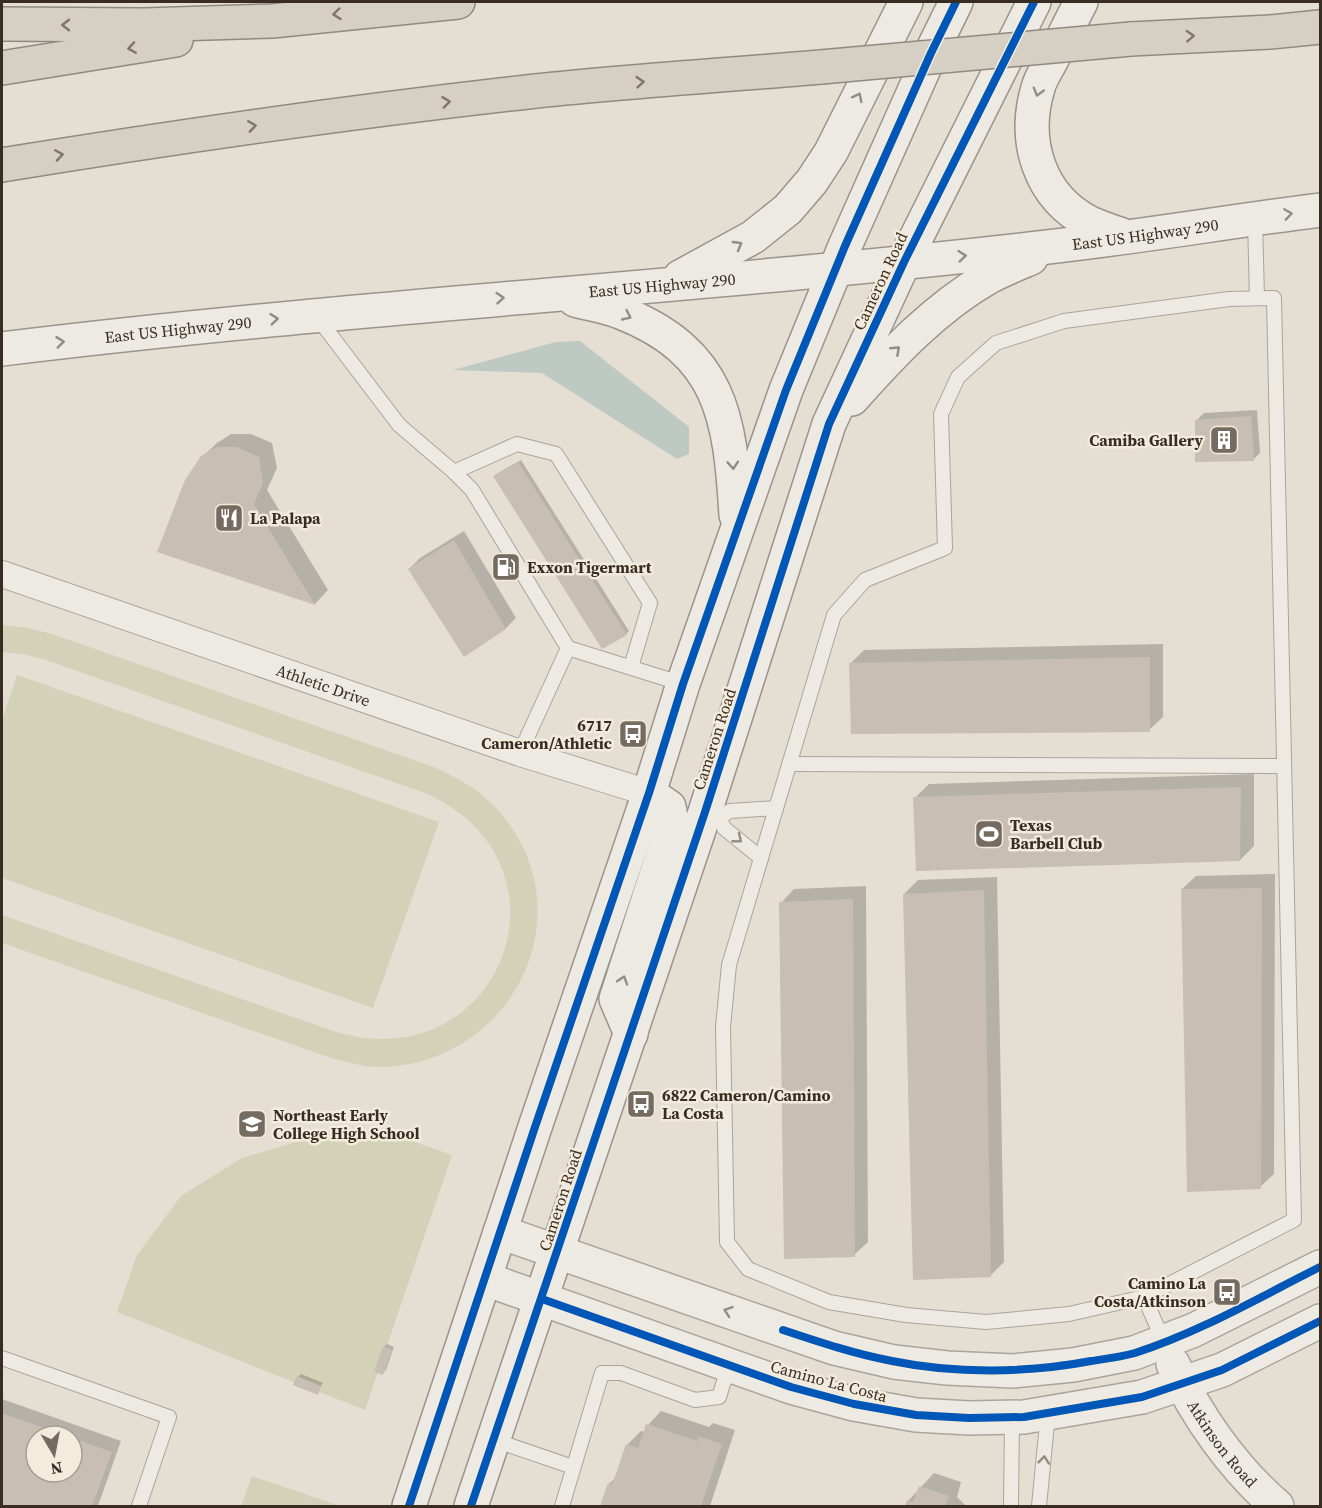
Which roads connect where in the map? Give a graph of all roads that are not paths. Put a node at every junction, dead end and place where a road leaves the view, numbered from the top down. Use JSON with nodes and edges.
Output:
{"nodes":[{"id":1,"x":458,"y":2,"type":"edge"},
{"id":2,"x":906,"y":2,"type":"edge"},
{"id":3,"x":956,"y":2,"type":"edge"},
{"id":4,"x":1034,"y":2,"type":"edge"},
{"id":5,"x":1081,"y":2,"type":"edge"},
{"id":6,"x":272,"y":21,"type":"junction"},
{"id":7,"x":2,"y":24,"type":"edge"},
{"id":8,"x":1320,"y":27,"type":"edge"},
{"id":9,"x":1270,"y":32,"type":"junction"},
{"id":10,"x":1320,"y":36,"type":"edge"},
{"id":11,"x":2,"y":68,"type":"edge"},
{"id":12,"x":2,"y":165,"type":"edge"},
{"id":13,"x":1320,"y":210,"type":"edge"},
{"id":14,"x":1255,"y":218,"type":"junction"},
{"id":15,"x":1126,"y":237,"type":"junction"},
{"id":16,"x":1058,"y":246,"type":"junction"},
{"id":17,"x":904,"y":262,"type":"junction"},
{"id":18,"x":836,"y":269,"type":"junction"},
{"id":19,"x":668,"y":284,"type":"junction"},
{"id":20,"x":551,"y":294,"type":"junction"},
{"id":21,"x":1257,"y":298,"type":"junction"},
{"id":22,"x":316,"y":315,"type":"junction"},
{"id":23,"x":2,"y":349,"type":"edge"},
{"id":24,"x":828,"y":424,"type":"junction"},
{"id":25,"x":454,"y":472,"type":"junction"},
{"id":26,"x":737,"y":529,"type":"junction"},
{"id":27,"x":2,"y":574,"type":"edge"},
{"id":28,"x":568,"y":648,"type":"junction"},
{"id":29,"x":631,"y":667,"type":"junction"},
{"id":30,"x":683,"y":684,"type":"junction"},
{"id":31,"x":520,"y":753,"type":"junction"},
{"id":32,"x":789,"y":764,"type":"junction"},
{"id":33,"x":1284,"y":766,"type":"junction"},
{"id":34,"x":649,"y":793,"type":"junction"},
{"id":35,"x":776,"y":808,"type":"junction"},
{"id":36,"x":712,"y":815,"type":"junction"},
{"id":37,"x":761,"y":858,"type":"junction"},
{"id":38,"x":631,"y":1034,"type":"junction"},
{"id":39,"x":500,"y":1232,"type":"junction"},
{"id":40,"x":557,"y":1252,"type":"junction"},
{"id":41,"x":1320,"y":1267,"type":"edge"},
{"id":42,"x":485,"y":1279,"type":"junction"},
{"id":43,"x":1144,"y":1297,"type":"junction"},
{"id":44,"x":542,"y":1299,"type":"junction"},
{"id":45,"x":1320,"y":1321,"type":"edge"},
{"id":46,"x":1164,"y":1341,"type":"junction"},
{"id":47,"x":2,"y":1358,"type":"edge"},
{"id":48,"x":729,"y":1365,"type":"junction"},
{"id":49,"x":1182,"y":1384,"type":"junction"},
{"id":50,"x":1048,"y":1413,"type":"junction"},
{"id":51,"x":1012,"y":1417,"type":"junction"},
{"id":52,"x":494,"y":1440,"type":"junction"},
{"id":53,"x":573,"y":1467,"type":"junction"},
{"id":54,"x":139,"y":1506,"type":"edge"},
{"id":55,"x":409,"y":1506,"type":"edge"},
{"id":56,"x":471,"y":1506,"type":"edge"},
{"id":57,"x":561,"y":1506,"type":"edge"},
{"id":58,"x":1013,"y":1506,"type":"edge"},
{"id":59,"x":1039,"y":1506,"type":"edge"},
{"id":60,"x":1277,"y":1506,"type":"edge"}],
"edges":[{"from":1,"to":6,"type":"highway","one_way":true},
{"from":19,"to":2,"type":"main road","one_way":true},
{"from":3,"to":18,"type":"main road"},
{"from":4,"to":17,"type":"main road","name":"Cameron Road"},
{"from":5,"to":15,"type":"main road","one_way":true},
{"from":6,"to":7,"type":"highway","one_way":true},
{"from":6,"to":11,"type":"highway","one_way":true},
{"from":8,"to":9,"type":"highway"},
{"from":9,"to":10,"type":"highway"},
{"from":12,"to":9,"type":"highway","one_way":true,"bridge":true},
{"from":14,"to":13,"type":"main road","name":"East US Highway 290","one_way":true},
{"from":14,"to":15,"type":"main road","name":"East US Highway 290"},
{"from":14,"to":21,"type":"lane"},
{"from":15,"to":16,"type":"main road","name":"East US Highway 290"},
{"from":17,"to":16,"type":"main road","name":"East US Highway 290","one_way":true},
{"from":24,"to":16,"type":"main road","one_way":true},
{"from":17,"to":18,"type":"main road","name":"East US Highway 290"},
{"from":17,"to":24,"type":"main road","name":"Cameron Road"},
{"from":18,"to":19,"type":"main road","name":"East US Highway 290"},
{"from":18,"to":26,"type":"main road"},
{"from":19,"to":20,"type":"main road","name":"East US Highway 290"},
{"from":22,"to":20,"type":"main road","name":"East US Highway 290","one_way":true},
{"from":20,"to":26,"type":"main road","one_way":true},
{"from":21,"to":32,"type":"lane"},
{"from":21,"to":33,"type":"lane"},
{"from":23,"to":22,"type":"main road","name":"East US Highway 290","one_way":true},
{"from":22,"to":25,"type":"lane"},
{"from":24,"to":36,"type":"main road","name":"Cameron Road"},
{"from":25,"to":28,"type":"lane"},
{"from":25,"to":29,"type":"lane"},
{"from":26,"to":30,"type":"main road"},
{"from":27,"to":31,"type":"street","name":"Athletic Drive"},
{"from":28,"to":29,"type":"lane"},
{"from":28,"to":31,"type":"lane"},
{"from":29,"to":30,"type":"lane"},
{"from":30,"to":34,"type":"main road"},
{"from":31,"to":34,"type":"street","name":"Athletic Drive"},
{"from":32,"to":33,"type":"lane"},
{"from":32,"to":35,"type":"lane"},
{"from":33,"to":43,"type":"lane"},
{"from":38,"to":34,"type":"main road","one_way":true},
{"from":34,"to":39,"type":"main road"},
{"from":35,"to":36,"type":"lane"},
{"from":35,"to":37,"type":"lane"},
{"from":36,"to":37,"type":"lane","one_way":true},
{"from":36,"to":38,"type":"main road","name":"Cameron Road"},
{"from":37,"to":43,"type":"lane"},
{"from":38,"to":40,"type":"main road","name":"Cameron Road"},
{"from":39,"to":40,"type":"main road","name":"Camino La Costa"},
{"from":39,"to":42,"type":"main road"},
{"from":40,"to":44,"type":"main road","name":"Cameron Road"},
{"from":46,"to":40,"type":"main road","name":"Camino La Costa","one_way":true},
{"from":41,"to":46,"type":"main road","name":"Camino La Costa"},
{"from":42,"to":44,"type":"main road","name":"Camino La Costa"},
{"from":42,"to":55,"type":"main road"},
{"from":43,"to":46,"type":"lane"},
{"from":44,"to":48,"type":"main road","name":"Camino La Costa"},
{"from":44,"to":52,"type":"main road","name":"Cameron Road"},
{"from":45,"to":49,"type":"main road","name":"Camino La Costa"},
{"from":46,"to":49,"type":"main road","name":"Atkinson Road"},
{"from":47,"to":54,"type":"lane"},
{"from":48,"to":51,"type":"main road","name":"Camino La Costa"},
{"from":48,"to":53,"type":"lane"},
{"from":49,"to":50,"type":"main road","name":"Camino La Costa"},
{"from":49,"to":60,"type":"main road","name":"Atkinson Road"},
{"from":50,"to":51,"type":"main road","name":"Camino La Costa"},
{"from":59,"to":50,"type":"lane","one_way":true},
{"from":51,"to":58,"type":"lane"},
{"from":52,"to":53,"type":"lane"},
{"from":52,"to":56,"type":"main road","name":"Cameron Road"},
{"from":53,"to":57,"type":"lane"}]}
